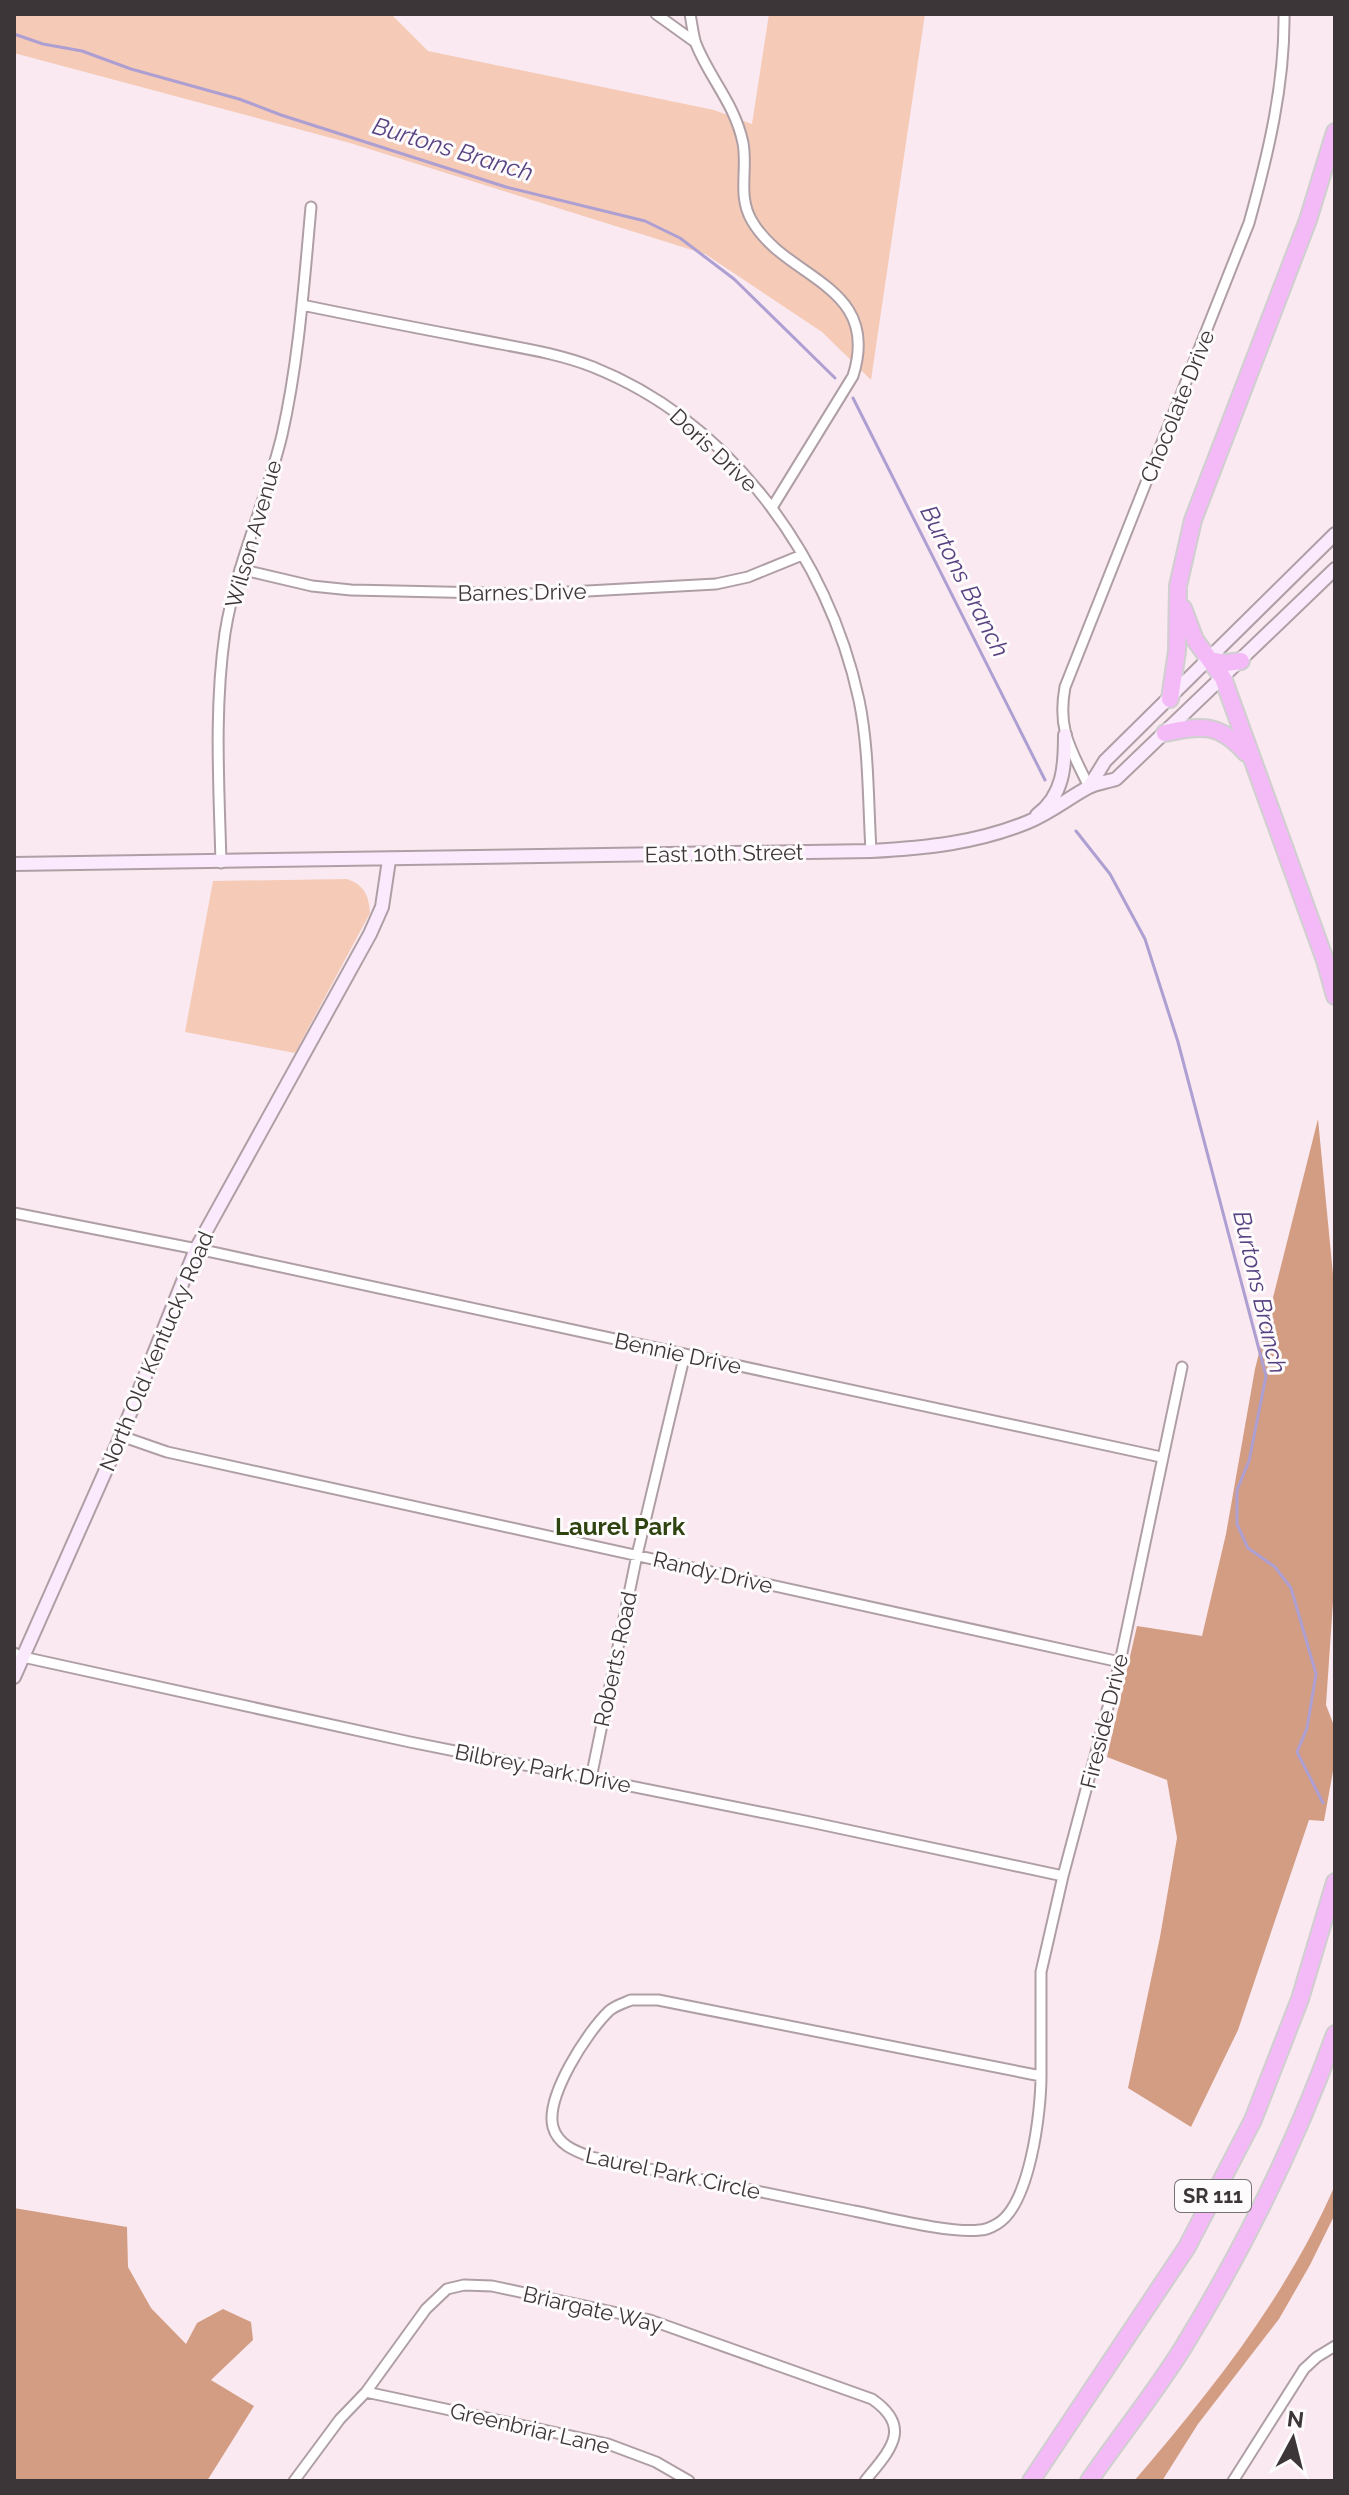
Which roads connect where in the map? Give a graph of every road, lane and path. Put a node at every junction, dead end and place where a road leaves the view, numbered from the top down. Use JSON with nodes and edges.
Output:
{"nodes":[{"id":1,"x":656,"y":14,"type":"edge"},
{"id":2,"x":690,"y":14,"type":"edge"},
{"id":3,"x":1284,"y":14,"type":"edge"},
{"id":4,"x":696,"y":43,"type":"junction"},
{"id":5,"x":1335,"y":132,"type":"edge"},
{"id":6,"x":311,"y":207,"type":"dead end"},
{"id":7,"x":302,"y":305,"type":"junction"},
{"id":8,"x":773,"y":506,"type":"junction"},
{"id":9,"x":1335,"y":534,"type":"edge"},
{"id":10,"x":802,"y":555,"type":"junction"},
{"id":11,"x":240,"y":569,"type":"junction"},
{"id":12,"x":1335,"y":569,"type":"edge"},
{"id":13,"x":1178,"y":586,"type":"junction"},
{"id":14,"x":1210,"y":660,"type":"junction"},
{"id":15,"x":1241,"y":661,"type":"junction"},
{"id":16,"x":1223,"y":678,"type":"junction"},
{"id":17,"x":1170,"y":699,"type":"junction"},
{"id":18,"x":1165,"y":733,"type":"junction"},
{"id":19,"x":1065,"y":735,"type":"junction"},
{"id":20,"x":1250,"y":759,"type":"junction"},
{"id":21,"x":1089,"y":787,"type":"junction"},
{"id":22,"x":1027,"y":822,"type":"junction"},
{"id":23,"x":871,"y":851,"type":"junction"},
{"id":24,"x":389,"y":860,"type":"junction"},
{"id":25,"x":221,"y":863,"type":"junction"},
{"id":26,"x":14,"y":864,"type":"edge"},
{"id":27,"x":1335,"y":996,"type":"edge"},
{"id":28,"x":14,"y":1213,"type":"edge"},
{"id":29,"x":196,"y":1249,"type":"junction"},
{"id":30,"x":685,"y":1354,"type":"junction"},
{"id":31,"x":1182,"y":1367,"type":"dead end"},
{"id":32,"x":121,"y":1436,"type":"junction"},
{"id":33,"x":1161,"y":1457,"type":"junction"},
{"id":34,"x":637,"y":1555,"type":"junction"},
{"id":35,"x":18,"y":1655,"type":"edge"},
{"id":36,"x":1120,"y":1662,"type":"junction"},
{"id":37,"x":14,"y":1677,"type":"edge"},
{"id":38,"x":591,"y":1778,"type":"junction"},
{"id":39,"x":1063,"y":1876,"type":"junction"},
{"id":40,"x":1335,"y":1882,"type":"edge"},
{"id":41,"x":1335,"y":2034,"type":"edge"},
{"id":42,"x":1041,"y":2076,"type":"junction"},
{"id":43,"x":1335,"y":2346,"type":"edge"},
{"id":44,"x":366,"y":2392,"type":"junction"},
{"id":45,"x":294,"y":2481,"type":"edge"},
{"id":46,"x":689,"y":2481,"type":"edge"},
{"id":47,"x":865,"y":2481,"type":"edge"},
{"id":48,"x":1031,"y":2481,"type":"edge"},
{"id":49,"x":1089,"y":2481,"type":"edge"},
{"id":50,"x":1233,"y":2481,"type":"edge"}],
"edges":[{"from":1,"to":4,"type":"street"},
{"from":2,"to":4,"type":"street"},
{"from":3,"to":19,"type":"street","name":"Chocolate Drive"},
{"from":4,"to":8,"type":"street"},
{"from":5,"to":13,"type":"highway"},
{"from":6,"to":7,"type":"street","name":"Wilson Avenue"},
{"from":7,"to":8,"type":"street","name":"Doris Drive"},
{"from":7,"to":11,"type":"street","name":"Wilson Avenue"},
{"from":8,"to":10,"type":"street","name":"Doris Drive"},
{"from":9,"to":14,"type":"main road"},
{"from":10,"to":11,"type":"street","name":"Barnes Drive"},
{"from":10,"to":23,"type":"street","name":"Doris Drive"},
{"from":11,"to":25,"type":"street","name":"Wilson Avenue"},
{"from":12,"to":15,"type":"main road","name":"East 10th Street"},
{"from":13,"to":14,"type":"highway"},
{"from":13,"to":17,"type":"highway"},
{"from":14,"to":15,"type":"highway"},
{"from":14,"to":16,"type":"highway"},
{"from":14,"to":17,"type":"main road"},
{"from":15,"to":16,"type":"main road","name":"East 10th Street"},
{"from":16,"to":18,"type":"main road","name":"East 10th Street"},
{"from":16,"to":20,"type":"highway"},
{"from":17,"to":21,"type":"main road"},
{"from":18,"to":20,"type":"highway"},
{"from":18,"to":21,"type":"main road","name":"East 10th Street"},
{"from":19,"to":21,"type":"street","name":"Chocolate Drive"},
{"from":19,"to":22,"type":"main road"},
{"from":20,"to":27,"type":"highway"},
{"from":21,"to":22,"type":"main road","name":"East 10th Street"},
{"from":22,"to":23,"type":"main road","name":"East 10th Street"},
{"from":23,"to":24,"type":"main road","name":"East 10th Street"},
{"from":24,"to":25,"type":"main road","name":"East 10th Street"},
{"from":24,"to":29,"type":"main road","name":"North Old Kentucky Road"},
{"from":25,"to":26,"type":"main road","name":"East 10th Street"},
{"from":28,"to":29,"type":"street","name":"Bennie Drive"},
{"from":29,"to":30,"type":"street","name":"Bennie Drive"},
{"from":29,"to":32,"type":"main road","name":"North Old Kentucky Road"},
{"from":30,"to":33,"type":"street","name":"Bennie Drive"},
{"from":30,"to":34,"type":"street","name":"Roberts Road"},
{"from":31,"to":33,"type":"street","name":"Fireside Drive"},
{"from":32,"to":34,"type":"street","name":"Randy Drive"},
{"from":32,"to":35,"type":"main road","name":"North Old Kentucky Road"},
{"from":33,"to":36,"type":"street","name":"Fireside Drive"},
{"from":34,"to":36,"type":"street","name":"Randy Drive"},
{"from":34,"to":38,"type":"street","name":"Roberts Road"},
{"from":35,"to":37,"type":"main road","name":"North Old Kentucky Road"},
{"from":35,"to":38,"type":"street","name":"Bilbrey Park Drive"},
{"from":36,"to":39,"type":"street","name":"Fireside Drive"},
{"from":38,"to":39,"type":"street","name":"Bilbrey Park Drive"},
{"from":39,"to":42,"type":"street","name":"Fireside Drive"},
{"from":40,"to":48,"type":"highway","number":"SR 111"},
{"from":41,"to":49,"type":"highway","number":"SR 111"},
{"from":42,"to":42,"type":"street","name":"Laurel Park Circle"},
{"from":43,"to":50,"type":"street"},
{"from":44,"to":45,"type":"street","name":"Briargate Way"},
{"from":44,"to":46,"type":"street","name":"Greenbriar Lane"},
{"from":44,"to":47,"type":"street","name":"Briargate Way"}]}
